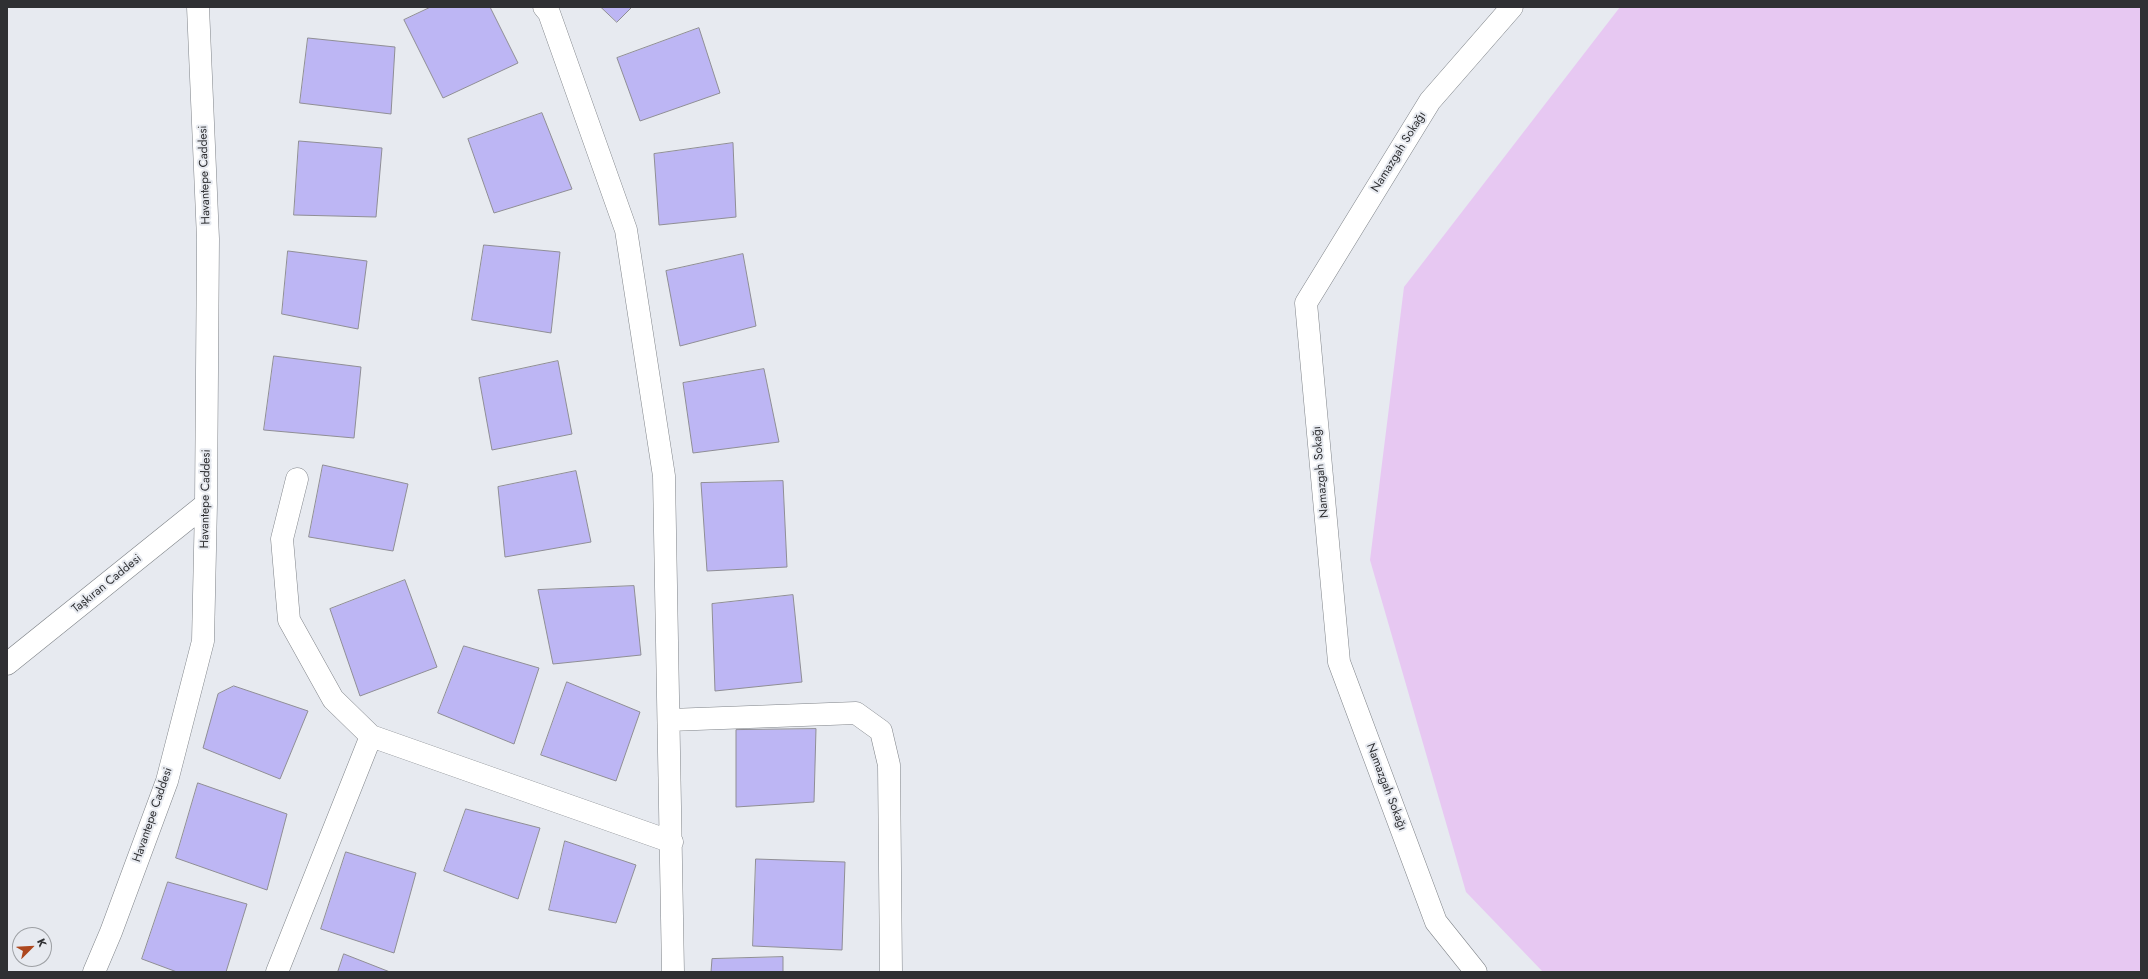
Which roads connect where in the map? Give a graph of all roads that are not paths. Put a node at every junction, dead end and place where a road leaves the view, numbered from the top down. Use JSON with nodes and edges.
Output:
{"nodes":[{"id":1,"x":198,"y":7,"type":"edge"},
{"id":2,"x":544,"y":7,"type":"edge"},
{"id":3,"x":1512,"y":7,"type":"edge"},
{"id":4,"x":297,"y":479,"type":"dead end"},
{"id":5,"x":206,"y":504,"type":"junction"},
{"id":6,"x":7,"y":664,"type":"edge"},
{"id":7,"x":670,"y":720,"type":"junction"},
{"id":8,"x":371,"y":736,"type":"junction"},
{"id":9,"x":672,"y":842,"type":"junction"},
{"id":10,"x":94,"y":972,"type":"edge"},
{"id":11,"x":277,"y":972,"type":"edge"},
{"id":12,"x":674,"y":972,"type":"edge"},
{"id":13,"x":891,"y":972,"type":"edge"},
{"id":14,"x":1476,"y":972,"type":"edge"}],
"edges":[{"from":1,"to":5,"type":"street","name":"Havantepe Caddesi"},
{"from":2,"to":7,"type":"street"},
{"from":3,"to":14,"type":"street","name":"Namazgah Sokağı"},
{"from":4,"to":8,"type":"street"},
{"from":5,"to":6,"type":"street","name":"Taşkıran Caddesi"},
{"from":5,"to":10,"type":"street","name":"Havantepe Caddesi"},
{"from":7,"to":9,"type":"street"},
{"from":7,"to":13,"type":"street"},
{"from":8,"to":9,"type":"street"},
{"from":8,"to":11,"type":"street"},
{"from":9,"to":12,"type":"street"}]}
